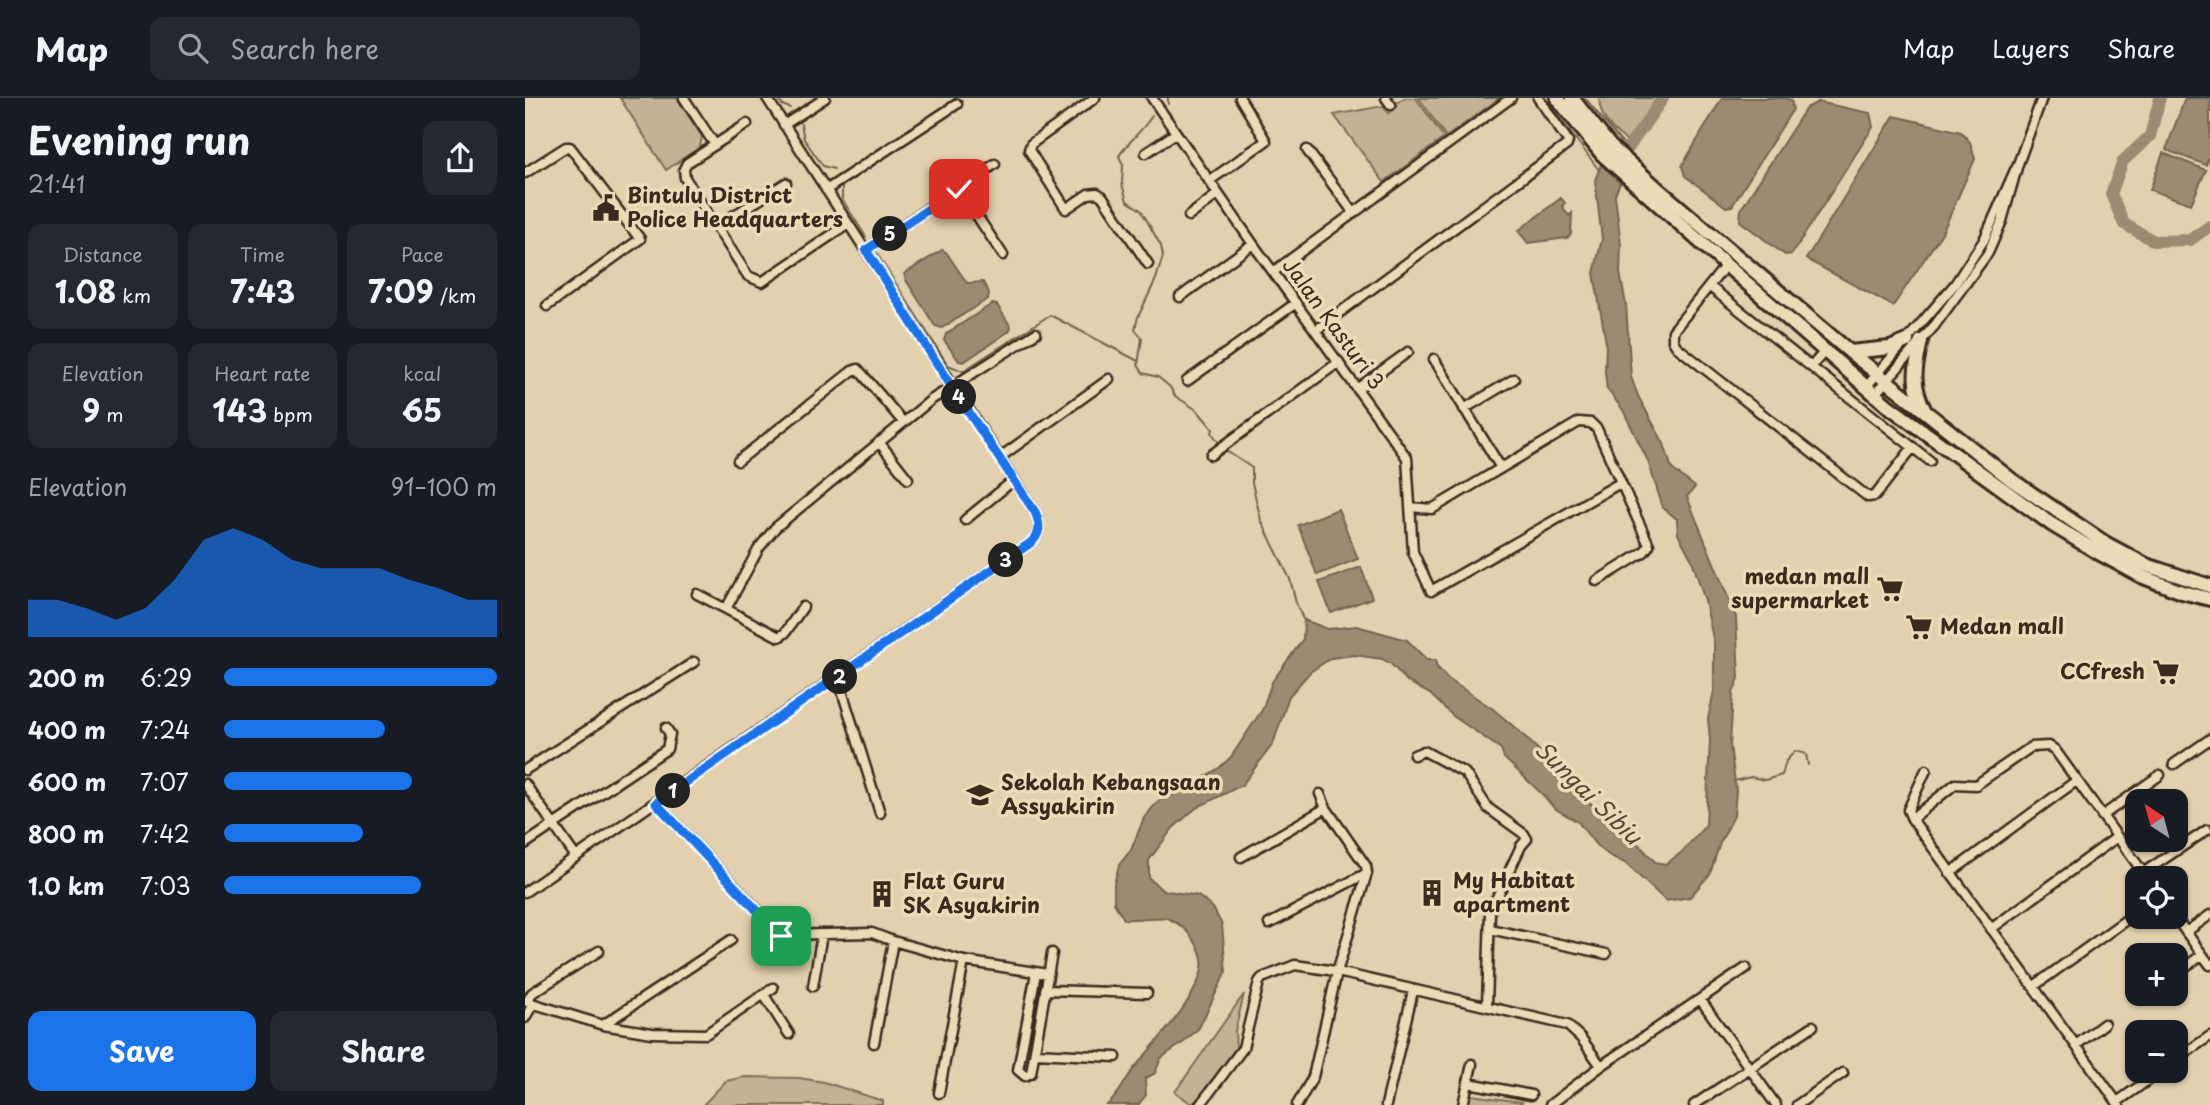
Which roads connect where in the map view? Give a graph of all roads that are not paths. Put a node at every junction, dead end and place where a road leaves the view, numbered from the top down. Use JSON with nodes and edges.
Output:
{"nodes":[{"id":1,"x":684,"y":98,"type":"edge"},
{"id":2,"x":767,"y":98,"type":"edge"},
{"id":3,"x":825,"y":98,"type":"edge"},
{"id":4,"x":1095,"y":98,"type":"edge"},
{"id":5,"x":1152,"y":98,"type":"edge"},
{"id":6,"x":1240,"y":98,"type":"edge"},
{"id":7,"x":1511,"y":98,"type":"edge"},
{"id":8,"x":1538,"y":98,"type":"edge"},
{"id":9,"x":1557,"y":98,"type":"edge"},
{"id":10,"x":1572,"y":98,"type":"edge"},
{"id":11,"x":2042,"y":98,"type":"edge"},
{"id":12,"x":957,"y":104,"type":"dead end"},
{"id":13,"x":747,"y":124,"type":"dead end"},
{"id":14,"x":784,"y":125,"type":"junction"},
{"id":15,"x":1176,"y":133,"type":"junction"},
{"id":16,"x":1592,"y":135,"type":"junction"},
{"id":17,"x":715,"y":145,"type":"junction"},
{"id":18,"x":1307,"y":150,"type":"dead end"},
{"id":19,"x":1146,"y":153,"type":"dead end"},
{"id":20,"x":995,"y":164,"type":"dead end"},
{"id":21,"x":2018,"y":164,"type":"junction"},
{"id":22,"x":525,"y":173,"type":"edge"},
{"id":23,"x":1209,"y":181,"type":"junction"},
{"id":24,"x":786,"y":183,"type":"dead end"},
{"id":25,"x":959,"y":189,"type":"junction"},
{"id":26,"x":826,"y":190,"type":"junction"},
{"id":27,"x":1654,"y":193,"type":"junction"},
{"id":28,"x":1218,"y":194,"type":"junction"},
{"id":29,"x":1354,"y":213,"type":"junction"},
{"id":30,"x":1189,"y":216,"type":"dead end"},
{"id":31,"x":848,"y":224,"type":"junction"},
{"id":32,"x":717,"y":226,"type":"junction"},
{"id":33,"x":1252,"y":244,"type":"junction"},
{"id":34,"x":866,"y":250,"type":"junction"},
{"id":35,"x":1003,"y":255,"type":"dead end"},
{"id":36,"x":1148,"y":264,"type":"dead end"},
{"id":37,"x":1726,"y":265,"type":"junction"},
{"id":38,"x":1273,"y":272,"type":"junction"},
{"id":39,"x":1709,"y":286,"type":"junction"},
{"id":40,"x":1180,"y":297,"type":"dead end"},
{"id":41,"x":1296,"y":303,"type":"junction"},
{"id":42,"x":547,"y":306,"type":"dead end"},
{"id":43,"x":1316,"y":330,"type":"junction"},
{"id":44,"x":1036,"y":333,"type":"dead end"},
{"id":45,"x":1907,"y":341,"type":"junction"},
{"id":46,"x":1921,"y":341,"type":"junction"},
{"id":47,"x":1409,"y":352,"type":"dead end"},
{"id":48,"x":1824,"y":352,"type":"junction"},
{"id":49,"x":1850,"y":352,"type":"junction"},
{"id":50,"x":1434,"y":359,"type":"dead end"},
{"id":51,"x":1339,"y":362,"type":"junction"},
{"id":52,"x":1811,"y":367,"type":"junction"},
{"id":53,"x":1882,"y":378,"type":"junction"},
{"id":54,"x":1109,"y":379,"type":"dead end"},
{"id":55,"x":1514,"y":379,"type":"dead end"},
{"id":56,"x":1187,"y":381,"type":"dead end"},
{"id":57,"x":952,"y":387,"type":"junction"},
{"id":58,"x":1358,"y":388,"type":"junction"},
{"id":59,"x":1870,"y":391,"type":"junction"},
{"id":60,"x":1464,"y":409,"type":"junction"},
{"id":61,"x":1927,"y":415,"type":"junction"},
{"id":62,"x":903,"y":422,"type":"junction"},
{"id":63,"x":879,"y":442,"type":"junction"},
{"id":64,"x":1913,"y":447,"type":"junction"},
{"id":65,"x":1211,"y":455,"type":"dead end"},
{"id":66,"x":999,"y":457,"type":"junction"},
{"id":67,"x":738,"y":461,"type":"dead end"},
{"id":68,"x":1930,"y":461,"type":"dead end"},
{"id":69,"x":1501,"y":468,"type":"junction"},
{"id":70,"x":908,"y":479,"type":"dead end"},
{"id":71,"x":1014,"y":480,"type":"junction"},
{"id":72,"x":1620,"y":483,"type":"junction"},
{"id":73,"x":1410,"y":507,"type":"junction"},
{"id":74,"x":965,"y":520,"type":"dead end"},
{"id":75,"x":1597,"y":581,"type":"dead end"},
{"id":76,"x":2210,"y":586,"type":"edge"},
{"id":77,"x":697,"y":594,"type":"dead end"},
{"id":78,"x":2210,"y":599,"type":"edge"},
{"id":79,"x":803,"y":607,"type":"dead end"},
{"id":80,"x":726,"y":609,"type":"junction"},
{"id":81,"x":694,"y":662,"type":"dead end"},
{"id":82,"x":838,"y":678,"type":"junction"},
{"id":83,"x":666,"y":728,"type":"dead end"},
{"id":84,"x":2210,"y":739,"type":"edge"},
{"id":85,"x":1413,"y":754,"type":"dead end"},
{"id":86,"x":2174,"y":764,"type":"dead end"},
{"id":87,"x":525,"y":770,"type":"edge"},
{"id":88,"x":1926,"y":770,"type":"dead end"},
{"id":89,"x":2160,"y":775,"type":"dead end"},
{"id":90,"x":2076,"y":780,"type":"junction"},
{"id":91,"x":525,"y":785,"type":"edge"},
{"id":92,"x":1320,"y":794,"type":"dead end"},
{"id":93,"x":656,"y":803,"type":"junction"},
{"id":94,"x":1326,"y":808,"type":"junction"},
{"id":95,"x":880,"y":813,"type":"dead end"},
{"id":96,"x":2102,"y":816,"type":"junction"},
{"id":97,"x":1912,"y":819,"type":"junction"},
{"id":98,"x":553,"y":825,"type":"junction"},
{"id":99,"x":2207,"y":830,"type":"dead end"},
{"id":100,"x":2117,"y":837,"type":"junction"},
{"id":101,"x":525,"y":844,"type":"edge"},
{"id":102,"x":1241,"y":856,"type":"dead end"},
{"id":103,"x":576,"y":857,"type":"junction"},
{"id":104,"x":2138,"y":866,"type":"edge"},
{"id":105,"x":2158,"y":866,"type":"edge"},
{"id":106,"x":1367,"y":873,"type":"junction"},
{"id":107,"x":1950,"y":873,"type":"junction"},
{"id":108,"x":525,"y":892,"type":"edge"},
{"id":109,"x":2210,"y":915,"type":"edge"},
{"id":110,"x":2125,"y":921,"type":"edge"},
{"id":111,"x":1269,"y":924,"type":"dead end"},
{"id":112,"x":1490,"y":929,"type":"junction"},
{"id":113,"x":1991,"y":929,"type":"junction"},
{"id":114,"x":2184,"y":929,"type":"edge"},
{"id":115,"x":2186,"y":932,"type":"junction"},
{"id":116,"x":822,"y":934,"type":"junction"},
{"id":117,"x":730,"y":940,"type":"dead end"},
{"id":118,"x":893,"y":941,"type":"junction"},
{"id":119,"x":599,"y":951,"type":"dead end"},
{"id":120,"x":1052,"y":953,"type":"dead end"},
{"id":121,"x":1606,"y":954,"type":"dead end"},
{"id":122,"x":2202,"y":955,"type":"junction"},
{"id":123,"x":964,"y":961,"type":"junction"},
{"id":124,"x":2188,"y":965,"type":"edge"},
{"id":125,"x":2210,"y":965,"type":"edge"},
{"id":126,"x":1746,"y":968,"type":"dead end"},
{"id":127,"x":1036,"y":972,"type":"junction"},
{"id":128,"x":1338,"y":972,"type":"junction"},
{"id":129,"x":1048,"y":974,"type":"junction"},
{"id":130,"x":813,"y":986,"type":"dead end"},
{"id":131,"x":2034,"y":986,"type":"junction"},
{"id":132,"x":773,"y":989,"type":"dead end"},
{"id":133,"x":1045,"y":990,"type":"junction"},
{"id":134,"x":1413,"y":991,"type":"junction"},
{"id":135,"x":1147,"y":993,"type":"dead end"},
{"id":136,"x":764,"y":995,"type":"junction"},
{"id":137,"x":1700,"y":999,"type":"junction"},
{"id":138,"x":528,"y":1002,"type":"edge"},
{"id":139,"x":1487,"y":1006,"type":"junction"},
{"id":140,"x":525,"y":1018,"type":"edge"},
{"id":141,"x":2104,"y":1024,"type":"dead end"},
{"id":142,"x":603,"y":1025,"type":"junction"},
{"id":143,"x":1813,"y":1026,"type":"dead end"},
{"id":144,"x":789,"y":1034,"type":"dead end"},
{"id":145,"x":2210,"y":1036,"type":"edge"},
{"id":146,"x":874,"y":1043,"type":"dead end"},
{"id":147,"x":2075,"y":1045,"type":"junction"},
{"id":148,"x":2188,"y":1051,"type":"edge"},
{"id":149,"x":1035,"y":1053,"type":"junction"},
{"id":150,"x":1115,"y":1057,"type":"dead end"},
{"id":151,"x":1472,"y":1064,"type":"dead end"},
{"id":152,"x":1601,"y":1066,"type":"junction"},
{"id":153,"x":1749,"y":1068,"type":"junction"},
{"id":154,"x":1843,"y":1073,"type":"dead end"},
{"id":155,"x":1469,"y":1083,"type":"junction"},
{"id":156,"x":2145,"y":1083,"type":"edge"},
{"id":157,"x":939,"y":1093,"type":"dead end"},
{"id":158,"x":1531,"y":1095,"type":"dead end"},
{"id":159,"x":2118,"y":1103,"type":"edge"},
{"id":160,"x":1200,"y":1105,"type":"edge"},
{"id":161,"x":1297,"y":1105,"type":"edge"},
{"id":162,"x":1386,"y":1105,"type":"edge"},
{"id":163,"x":1463,"y":1105,"type":"edge"},
{"id":164,"x":1551,"y":1105,"type":"edge"},
{"id":165,"x":1694,"y":1105,"type":"edge"},
{"id":166,"x":1776,"y":1105,"type":"edge"},
{"id":167,"x":1797,"y":1105,"type":"edge"}],
"edges":[{"from":1,"to":17,"type":"street"},
{"from":2,"to":14,"type":"street"},
{"from":3,"to":14,"type":"street"},
{"from":4,"to":36,"type":"street"},
{"from":5,"to":15,"type":"street","name":"Jalan Kasturi 3"},
{"from":6,"to":23,"type":"street"},
{"from":7,"to":29,"type":"street"},
{"from":8,"to":43,"type":"street"},
{"from":9,"to":16,"type":"street"},
{"from":10,"to":16,"type":"street"},
{"from":11,"to":21,"type":"street"},
{"from":12,"to":26,"type":"street"},
{"from":13,"to":17,"type":"street"},
{"from":14,"to":26,"type":"street"},
{"from":15,"to":19,"type":"street"},
{"from":15,"to":23,"type":"street","name":"Jalan Kasturi 3"},
{"from":16,"to":27,"type":"street"},
{"from":17,"to":32,"type":"street"},
{"from":18,"to":29,"type":"street"},
{"from":20,"to":25,"type":"street"},
{"from":21,"to":45,"type":"street"},
{"from":21,"to":46,"type":"street"},
{"from":22,"to":42,"type":"street"},
{"from":23,"to":28,"type":"street","name":"Jalan Kasturi 3"},
{"from":24,"to":32,"type":"street"},
{"from":25,"to":34,"type":"street"},
{"from":25,"to":35,"type":"street"},
{"from":26,"to":31,"type":"street"},
{"from":27,"to":37,"type":"street"},
{"from":27,"to":49,"type":"street"},
{"from":28,"to":30,"type":"street"},
{"from":28,"to":33,"type":"street","name":"Jalan Kasturi 3"},
{"from":29,"to":38,"type":"street"},
{"from":31,"to":32,"type":"street"},
{"from":31,"to":34,"type":"street"},
{"from":33,"to":38,"type":"street","name":"Jalan Kasturi 3"},
{"from":33,"to":40,"type":"street"},
{"from":34,"to":57,"type":"street"},
{"from":37,"to":39,"type":"street"},
{"from":37,"to":48,"type":"street"},
{"from":38,"to":41,"type":"street","name":"Jalan Kasturi 3"},
{"from":39,"to":52,"type":"street"},
{"from":39,"to":64,"type":"street"},
{"from":41,"to":43,"type":"street","name":"Jalan Kasturi 3"},
{"from":41,"to":56,"type":"street"},
{"from":43,"to":51,"type":"street","name":"Jalan Kasturi 3"},
{"from":44,"to":57,"type":"street"},
{"from":45,"to":49,"type":"street"},
{"from":45,"to":53,"type":"street"},
{"from":46,"to":53,"type":"street"},
{"from":46,"to":61,"type":"street"},
{"from":47,"to":58,"type":"street"},
{"from":48,"to":52,"type":"street"},
{"from":48,"to":59,"type":"street"},
{"from":49,"to":53,"type":"street"},
{"from":50,"to":60,"type":"street"},
{"from":51,"to":58,"type":"street","name":"Jalan Kasturi 3"},
{"from":51,"to":65,"type":"street"},
{"from":52,"to":64,"type":"street"},
{"from":53,"to":59,"type":"street"},
{"from":53,"to":61,"type":"street"},
{"from":54,"to":66,"type":"street"},
{"from":55,"to":60,"type":"street"},
{"from":57,"to":62,"type":"street"},
{"from":57,"to":66,"type":"street"},
{"from":58,"to":73,"type":"street","name":"Jalan Kasturi 3"},
{"from":59,"to":78,"type":"street"},
{"from":60,"to":69,"type":"street"},
{"from":61,"to":76,"type":"street"},
{"from":62,"to":63,"type":"street"},
{"from":62,"to":67,"type":"street"},
{"from":63,"to":70,"type":"street"},
{"from":63,"to":80,"type":"street"},
{"from":64,"to":68,"type":"street"},
{"from":66,"to":71,"type":"street"},
{"from":69,"to":72,"type":"street"},
{"from":69,"to":73,"type":"street"},
{"from":71,"to":74,"type":"street"},
{"from":71,"to":82,"type":"street"},
{"from":72,"to":73,"type":"street","name":"Jalan Kasturi 3"},
{"from":72,"to":75,"type":"street"},
{"from":77,"to":80,"type":"street"},
{"from":79,"to":80,"type":"street"},
{"from":81,"to":87,"type":"street"},
{"from":82,"to":93,"type":"street"},
{"from":82,"to":95,"type":"street"},
{"from":83,"to":98,"type":"street"},
{"from":84,"to":86,"type":"street"},
{"from":85,"to":112,"type":"street"},
{"from":88,"to":97,"type":"street"},
{"from":89,"to":96,"type":"street"},
{"from":90,"to":96,"type":"street"},
{"from":90,"to":97,"type":"street"},
{"from":90,"to":107,"type":"street"},
{"from":91,"to":98,"type":"street"},
{"from":92,"to":94,"type":"street"},
{"from":93,"to":103,"type":"street"},
{"from":93,"to":116,"type":"street"},
{"from":94,"to":102,"type":"street"},
{"from":94,"to":106,"type":"street"},
{"from":96,"to":100,"type":"street"},
{"from":97,"to":107,"type":"street"},
{"from":98,"to":101,"type":"street"},
{"from":98,"to":103,"type":"street"},
{"from":99,"to":105,"type":"street"},
{"from":100,"to":104,"type":"street"},
{"from":100,"to":113,"type":"street"},
{"from":103,"to":108,"type":"street"},
{"from":106,"to":111,"type":"street"},
{"from":106,"to":128,"type":"street"},
{"from":107,"to":113,"type":"street"},
{"from":109,"to":115,"type":"street"},
{"from":110,"to":131,"type":"street"},
{"from":112,"to":121,"type":"street"},
{"from":112,"to":139,"type":"street"},
{"from":113,"to":131,"type":"street"},
{"from":114,"to":115,"type":"street"},
{"from":115,"to":122,"type":"street"},
{"from":116,"to":118,"type":"street"},
{"from":116,"to":130,"type":"street"},
{"from":117,"to":142,"type":"street"},
{"from":118,"to":123,"type":"street"},
{"from":118,"to":146,"type":"street"},
{"from":119,"to":138,"type":"street"},
{"from":120,"to":129,"type":"street"},
{"from":122,"to":124,"type":"street"},
{"from":122,"to":125,"type":"street"},
{"from":123,"to":127,"type":"street"},
{"from":123,"to":157,"type":"street"},
{"from":126,"to":137,"type":"street"},
{"from":127,"to":129,"type":"street"},
{"from":127,"to":149,"type":"street"},
{"from":128,"to":134,"type":"street"},
{"from":128,"to":160,"type":"street"},
{"from":128,"to":161,"type":"street"},
{"from":129,"to":133,"type":"street"},
{"from":131,"to":147,"type":"street"},
{"from":132,"to":136,"type":"street"},
{"from":133,"to":135,"type":"street"},
{"from":133,"to":149,"type":"street"},
{"from":134,"to":139,"type":"street"},
{"from":134,"to":162,"type":"street"},
{"from":136,"to":142,"type":"street"},
{"from":136,"to":144,"type":"street"},
{"from":137,"to":152,"type":"street"},
{"from":137,"to":153,"type":"street"},
{"from":138,"to":140,"type":"street"},
{"from":138,"to":142,"type":"street"},
{"from":139,"to":152,"type":"street"},
{"from":141,"to":147,"type":"street"},
{"from":143,"to":153,"type":"street"},
{"from":145,"to":148,"type":"street"},
{"from":147,"to":159,"type":"street"},
{"from":149,"to":150,"type":"street"},
{"from":151,"to":155,"type":"street"},
{"from":152,"to":164,"type":"street"},
{"from":153,"to":165,"type":"street"},
{"from":153,"to":166,"type":"street"},
{"from":154,"to":167,"type":"street"},
{"from":155,"to":158,"type":"street"},
{"from":155,"to":163,"type":"street"},
{"from":156,"to":159,"type":"street"}]}
